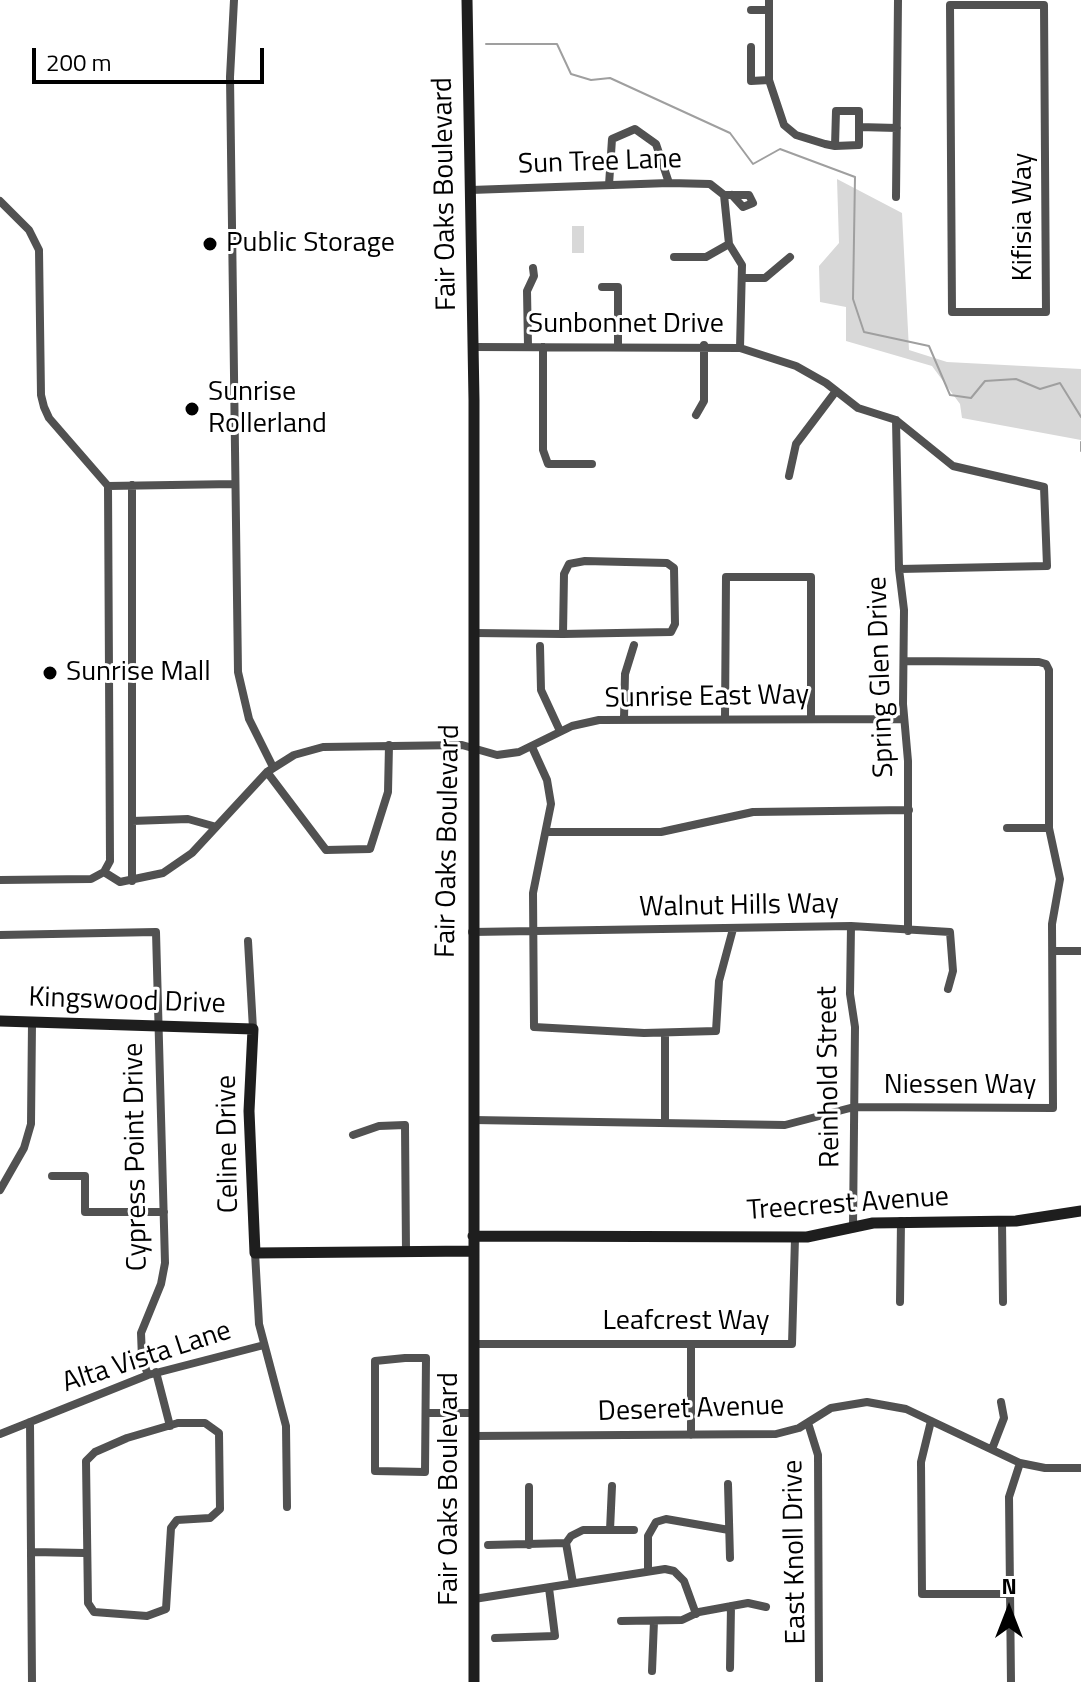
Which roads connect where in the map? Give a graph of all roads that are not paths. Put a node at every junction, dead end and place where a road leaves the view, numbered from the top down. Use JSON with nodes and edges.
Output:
{"nodes":[{"id":1,"x":234,"y":0,"type":"edge"},
{"id":2,"x":467,"y":0,"type":"edge"},
{"id":3,"x":769,"y":0,"type":"edge"},
{"id":4,"x":898,"y":0,"type":"edge"},
{"id":5,"x":950,"y":2,"type":"edge"},
{"id":6,"x":751,"y":10,"type":"dead end"},
{"id":7,"x":768,"y":10,"type":"junction"},
{"id":8,"x":751,"y":47,"type":"dead end"},
{"id":9,"x":769,"y":80,"type":"junction"},
{"id":10,"x":859,"y":127,"type":"junction"},
{"id":11,"x":897,"y":128,"type":"junction"},
{"id":12,"x":835,"y":146,"type":"junction"},
{"id":13,"x":669,"y":183,"type":"junction"},
{"id":14,"x":609,"y":185,"type":"junction"},
{"id":15,"x":471,"y":190,"type":"junction"},
{"id":16,"x":896,"y":197,"type":"dead end"},
{"id":17,"x":0,"y":201,"type":"edge"},
{"id":18,"x":729,"y":244,"type":"junction"},
{"id":19,"x":674,"y":257,"type":"dead end"},
{"id":20,"x":790,"y":257,"type":"dead end"},
{"id":21,"x":533,"y":268,"type":"dead end"},
{"id":22,"x":743,"y":278,"type":"junction"},
{"id":23,"x":602,"y":287,"type":"dead end"},
{"id":24,"x":704,"y":345,"type":"junction"},
{"id":25,"x":528,"y":346,"type":"junction"},
{"id":26,"x":618,"y":346,"type":"junction"},
{"id":27,"x":473,"y":347,"type":"junction"},
{"id":28,"x":543,"y":347,"type":"junction"},
{"id":29,"x":740,"y":348,"type":"junction"},
{"id":30,"x":836,"y":391,"type":"junction"},
{"id":31,"x":696,"y":415,"type":"dead end"},
{"id":32,"x":896,"y":420,"type":"junction"},
{"id":33,"x":592,"y":464,"type":"dead end"},
{"id":34,"x":789,"y":476,"type":"dead end"},
{"id":35,"x":235,"y":484,"type":"junction"},
{"id":36,"x":132,"y":485,"type":"junction"},
{"id":37,"x":108,"y":486,"type":"junction"},
{"id":38,"x":899,"y":569,"type":"junction"},
{"id":39,"x":474,"y":633,"type":"junction"},
{"id":40,"x":563,"y":634,"type":"junction"},
{"id":41,"x":634,"y":645,"type":"dead end"},
{"id":42,"x":540,"y":646,"type":"dead end"},
{"id":43,"x":904,"y":661,"type":"junction"},
{"id":44,"x":811,"y":718,"type":"junction"},
{"id":45,"x":624,"y":719,"type":"junction"},
{"id":46,"x":725,"y":719,"type":"junction"},
{"id":47,"x":903,"y":719,"type":"junction"},
{"id":48,"x":560,"y":731,"type":"junction"},
{"id":49,"x":389,"y":745,"type":"junction"},
{"id":50,"x":532,"y":747,"type":"junction"},
{"id":51,"x":475,"y":749,"type":"junction"},
{"id":52,"x":270,"y":770,"type":"junction"},
{"id":53,"x":909,"y":810,"type":"junction"},
{"id":54,"x":132,"y":821,"type":"junction"},
{"id":55,"x":213,"y":826,"type":"junction"},
{"id":56,"x":1007,"y":828,"type":"dead end"},
{"id":57,"x":1049,"y":828,"type":"junction"},
{"id":58,"x":546,"y":832,"type":"junction"},
{"id":59,"x":104,"y":872,"type":"junction"},
{"id":60,"x":0,"y":880,"type":"edge"},
{"id":61,"x":132,"y":881,"type":"junction"},
{"id":62,"x":851,"y":926,"type":"junction"},
{"id":63,"x":733,"y":929,"type":"junction"},
{"id":64,"x":908,"y":931,"type":"junction"},
{"id":65,"x":472,"y":932,"type":"junction"},
{"id":66,"x":535,"y":932,"type":"junction"},
{"id":67,"x":0,"y":935,"type":"edge"},
{"id":68,"x":248,"y":941,"type":"dead end"},
{"id":69,"x":1054,"y":951,"type":"junction"},
{"id":70,"x":1081,"y":951,"type":"edge"},
{"id":71,"x":948,"y":989,"type":"dead end"},
{"id":72,"x":0,"y":1021,"type":"edge"},
{"id":73,"x":32,"y":1023,"type":"junction"},
{"id":74,"x":158,"y":1029,"type":"junction"},
{"id":75,"x":253,"y":1029,"type":"junction"},
{"id":76,"x":665,"y":1033,"type":"junction"},
{"id":77,"x":854,"y":1107,"type":"junction"},
{"id":78,"x":473,"y":1120,"type":"junction"},
{"id":79,"x":665,"y":1123,"type":"junction"},
{"id":80,"x":353,"y":1135,"type":"dead end"},
{"id":81,"x":52,"y":1176,"type":"dead end"},
{"id":82,"x":3,"y":1179,"type":"edge"},
{"id":83,"x":0,"y":1190,"type":"edge"},
{"id":84,"x":1081,"y":1211,"type":"edge"},
{"id":85,"x":164,"y":1212,"type":"junction"},
{"id":86,"x":901,"y":1221,"type":"junction"},
{"id":87,"x":1002,"y":1222,"type":"junction"},
{"id":88,"x":853,"y":1227,"type":"junction"},
{"id":89,"x":473,"y":1236,"type":"junction"},
{"id":90,"x":795,"y":1238,"type":"junction"},
{"id":91,"x":473,"y":1251,"type":"junction"},
{"id":92,"x":255,"y":1253,"type":"junction"},
{"id":93,"x":406,"y":1253,"type":"junction"},
{"id":94,"x":900,"y":1302,"type":"dead end"},
{"id":95,"x":1003,"y":1302,"type":"dead end"},
{"id":96,"x":474,"y":1344,"type":"junction"},
{"id":97,"x":264,"y":1345,"type":"junction"},
{"id":98,"x":691,"y":1345,"type":"junction"},
{"id":99,"x":152,"y":1374,"type":"junction"},
{"id":100,"x":1001,"y":1402,"type":"dead end"},
{"id":101,"x":426,"y":1413,"type":"junction"},
{"id":102,"x":474,"y":1413,"type":"junction"},
{"id":103,"x":931,"y":1421,"type":"junction"},
{"id":104,"x":30,"y":1422,"type":"junction"},
{"id":105,"x":808,"y":1423,"type":"junction"},
{"id":106,"x":170,"y":1426,"type":"junction"},
{"id":107,"x":0,"y":1434,"type":"edge"},
{"id":108,"x":691,"y":1435,"type":"junction"},
{"id":109,"x":474,"y":1436,"type":"junction"},
{"id":110,"x":992,"y":1449,"type":"junction"},
{"id":111,"x":1020,"y":1463,"type":"junction"},
{"id":112,"x":1081,"y":1468,"type":"edge"},
{"id":113,"x":728,"y":1484,"type":"dead end"},
{"id":114,"x":612,"y":1486,"type":"dead end"},
{"id":115,"x":529,"y":1487,"type":"dead end"},
{"id":116,"x":287,"y":1507,"type":"dead end"},
{"id":117,"x":610,"y":1530,"type":"junction"},
{"id":118,"x":634,"y":1530,"type":"dead end"},
{"id":119,"x":729,"y":1530,"type":"junction"},
{"id":120,"x":566,"y":1543,"type":"junction"},
{"id":121,"x":488,"y":1545,"type":"dead end"},
{"id":122,"x":529,"y":1545,"type":"junction"},
{"id":123,"x":32,"y":1552,"type":"junction"},
{"id":124,"x":85,"y":1553,"type":"junction"},
{"id":125,"x":730,"y":1558,"type":"dead end"},
{"id":126,"x":648,"y":1569,"type":"junction"},
{"id":127,"x":573,"y":1583,"type":"junction"},
{"id":128,"x":549,"y":1588,"type":"junction"},
{"id":129,"x":1010,"y":1594,"type":"junction"},
{"id":130,"x":474,"y":1599,"type":"junction"},
{"id":131,"x":731,"y":1606,"type":"junction"},
{"id":132,"x":766,"y":1607,"type":"dead end"},
{"id":133,"x":696,"y":1614,"type":"junction"},
{"id":134,"x":621,"y":1621,"type":"dead end"},
{"id":135,"x":654,"y":1621,"type":"junction"},
{"id":136,"x":495,"y":1638,"type":"dead end"},
{"id":137,"x":730,"y":1668,"type":"dead end"},
{"id":138,"x":652,"y":1671,"type":"dead end"},
{"id":139,"x":32,"y":1682,"type":"edge"},
{"id":140,"x":474,"y":1682,"type":"edge"},
{"id":141,"x":819,"y":1682,"type":"edge"},
{"id":142,"x":1011,"y":1682,"type":"edge"}],
"edges":[{"from":1,"to":35,"type":"street"},
{"from":2,"to":15,"type":"main road","name":"Fair Oaks Boulevard"},
{"from":3,"to":7,"type":"street"},
{"from":4,"to":11,"type":"street"},
{"from":5,"to":5,"type":"street","name":"Kifisia Way"},
{"from":6,"to":7,"type":"street"},
{"from":7,"to":9,"type":"street"},
{"from":8,"to":9,"type":"street"},
{"from":9,"to":12,"type":"street"},
{"from":10,"to":11,"type":"street"},
{"from":10,"to":12,"type":"street"},
{"from":10,"to":12,"type":"street"},
{"from":11,"to":16,"type":"street"},
{"from":13,"to":14,"type":"street","name":"Sun Tree Lane"},
{"from":13,"to":14,"type":"street"},
{"from":13,"to":18,"type":"street","name":"Sun Tree Lane"},
{"from":14,"to":15,"type":"street","name":"Sun Tree Lane"},
{"from":15,"to":27,"type":"main road","name":"Fair Oaks Boulevard"},
{"from":17,"to":37,"type":"street"},
{"from":18,"to":19,"type":"street"},
{"from":18,"to":22,"type":"street","name":"Sun Tree Lane"},
{"from":20,"to":22,"type":"street"},
{"from":21,"to":25,"type":"street"},
{"from":22,"to":29,"type":"street","name":"Sun Tree Lane"},
{"from":23,"to":26,"type":"street"},
{"from":24,"to":26,"type":"street","name":"Sunbonnet Drive"},
{"from":24,"to":29,"type":"street","name":"Sunbonnet Drive"},
{"from":24,"to":31,"type":"street"},
{"from":25,"to":27,"type":"street","name":"Sunbonnet Drive"},
{"from":25,"to":28,"type":"street","name":"Sunbonnet Drive"},
{"from":26,"to":28,"type":"street","name":"Sunbonnet Drive"},
{"from":27,"to":39,"type":"main road","name":"Fair Oaks Boulevard"},
{"from":28,"to":33,"type":"street"},
{"from":29,"to":30,"type":"street","name":"Sunbonnet Drive"},
{"from":30,"to":32,"type":"street","name":"Sunbonnet Drive"},
{"from":30,"to":34,"type":"street"},
{"from":32,"to":38,"type":"street","name":"Spring Glen Drive"},
{"from":32,"to":38,"type":"street","name":"Sunbonnet Drive"},
{"from":35,"to":36,"type":"street"},
{"from":35,"to":52,"type":"street"},
{"from":36,"to":37,"type":"street"},
{"from":36,"to":54,"type":"street"},
{"from":37,"to":59,"type":"street"},
{"from":38,"to":43,"type":"street","name":"Spring Glen Drive"},
{"from":39,"to":40,"type":"street"},
{"from":39,"to":51,"type":"main road","name":"Fair Oaks Boulevard"},
{"from":40,"to":40,"type":"street"},
{"from":41,"to":45,"type":"street"},
{"from":42,"to":48,"type":"street"},
{"from":43,"to":47,"type":"street","name":"Spring Glen Drive"},
{"from":43,"to":57,"type":"street","name":"Niessen Way"},
{"from":44,"to":46,"type":"street","name":"Sunrise East Way"},
{"from":44,"to":46,"type":"street"},
{"from":44,"to":47,"type":"street","name":"Sunrise East Way"},
{"from":45,"to":46,"type":"street","name":"Sunrise East Way"},
{"from":45,"to":48,"type":"street","name":"Sunrise East Way"},
{"from":47,"to":53,"type":"street","name":"Spring Glen Drive"},
{"from":48,"to":50,"type":"street","name":"Sunrise East Way"},
{"from":49,"to":51,"type":"street","name":"Sunrise East Way"},
{"from":49,"to":52,"type":"street","name":"Sunrise East Way"},
{"from":49,"to":52,"type":"street"},
{"from":50,"to":51,"type":"street","name":"Sunrise East Way"},
{"from":50,"to":58,"type":"street"},
{"from":51,"to":65,"type":"main road","name":"Fair Oaks Boulevard"},
{"from":52,"to":55,"type":"street","name":"Sunrise East Way"},
{"from":53,"to":58,"type":"street"},
{"from":53,"to":64,"type":"street","name":"Spring Glen Drive"},
{"from":54,"to":55,"type":"street"},
{"from":54,"to":61,"type":"street"},
{"from":55,"to":61,"type":"street","name":"Sunrise East Way"},
{"from":56,"to":57,"type":"street"},
{"from":57,"to":69,"type":"street","name":"Niessen Way"},
{"from":58,"to":66,"type":"street"},
{"from":59,"to":60,"type":"street"},
{"from":59,"to":61,"type":"street"},
{"from":62,"to":63,"type":"street","name":"Walnut Hills Way"},
{"from":62,"to":64,"type":"street","name":"Walnut Hills Way"},
{"from":62,"to":77,"type":"street","name":"Reinhold Street"},
{"from":63,"to":66,"type":"street","name":"Walnut Hills Way"},
{"from":63,"to":76,"type":"street"},
{"from":64,"to":71,"type":"street","name":"Walnut Hills Way"},
{"from":65,"to":66,"type":"street","name":"Walnut Hills Way"},
{"from":65,"to":78,"type":"main road","name":"Fair Oaks Boulevard"},
{"from":66,"to":76,"type":"street"},
{"from":67,"to":74,"type":"street","name":"Cypress Point Drive"},
{"from":68,"to":75,"type":"street","name":"Celine Drive"},
{"from":69,"to":70,"type":"street"},
{"from":69,"to":77,"type":"street","name":"Niessen Way"},
{"from":72,"to":73,"type":"main road","name":"Kingswood Drive"},
{"from":73,"to":74,"type":"main road","name":"Kingswood Drive"},
{"from":73,"to":82,"type":"street"},
{"from":74,"to":75,"type":"main road","name":"Kingswood Drive"},
{"from":74,"to":85,"type":"street","name":"Cypress Point Drive"},
{"from":75,"to":92,"type":"main road","name":"Celine Drive"},
{"from":76,"to":79,"type":"street"},
{"from":77,"to":79,"type":"street","name":"Niessen Way"},
{"from":77,"to":88,"type":"street","name":"Reinhold Street"},
{"from":78,"to":79,"type":"street","name":"Niessen Way"},
{"from":78,"to":89,"type":"main road","name":"Fair Oaks Boulevard"},
{"from":80,"to":93,"type":"street"},
{"from":81,"to":85,"type":"street"},
{"from":82,"to":83,"type":"street"},
{"from":84,"to":87,"type":"main road","name":"Treecrest Avenue"},
{"from":85,"to":99,"type":"street","name":"Cypress Point Drive"},
{"from":86,"to":87,"type":"main road","name":"Treecrest Avenue"},
{"from":86,"to":88,"type":"main road","name":"Treecrest Avenue"},
{"from":86,"to":94,"type":"street"},
{"from":87,"to":95,"type":"street"},
{"from":88,"to":90,"type":"main road","name":"Treecrest Avenue"},
{"from":89,"to":90,"type":"main road","name":"Treecrest Avenue"},
{"from":89,"to":91,"type":"main road","name":"Fair Oaks Boulevard"},
{"from":90,"to":98,"type":"street","name":"Leafcrest Way"},
{"from":91,"to":93,"type":"main road"},
{"from":91,"to":96,"type":"main road","name":"Fair Oaks Boulevard"},
{"from":92,"to":93,"type":"main road"},
{"from":92,"to":97,"type":"street","name":"Celine Drive"},
{"from":96,"to":98,"type":"street","name":"Leafcrest Way"},
{"from":96,"to":102,"type":"main road","name":"Fair Oaks Boulevard"},
{"from":97,"to":99,"type":"street","name":"Alta Vista Lane"},
{"from":97,"to":116,"type":"street","name":"Celine Drive"},
{"from":98,"to":108,"type":"street"},
{"from":99,"to":104,"type":"street","name":"Alta Vista Lane"},
{"from":99,"to":106,"type":"street","name":"Cypress Point Drive"},
{"from":100,"to":110,"type":"street"},
{"from":101,"to":101,"type":"street"},
{"from":101,"to":102,"type":"street"},
{"from":102,"to":109,"type":"main road","name":"Fair Oaks Boulevard"},
{"from":103,"to":105,"type":"street","name":"Deseret Avenue"},
{"from":103,"to":110,"type":"street","name":"Deseret Avenue"},
{"from":103,"to":129,"type":"street"},
{"from":104,"to":107,"type":"street","name":"Alta Vista Lane"},
{"from":104,"to":123,"type":"street"},
{"from":105,"to":108,"type":"street","name":"Deseret Avenue"},
{"from":105,"to":141,"type":"street","name":"East Knoll Drive"},
{"from":106,"to":124,"type":"street"},
{"from":106,"to":124,"type":"street"},
{"from":108,"to":109,"type":"street","name":"Deseret Avenue"},
{"from":109,"to":130,"type":"main road","name":"Fair Oaks Boulevard"},
{"from":110,"to":111,"type":"street","name":"Deseret Avenue"},
{"from":111,"to":112,"type":"street","name":"Deseret Avenue"},
{"from":111,"to":129,"type":"street"},
{"from":113,"to":119,"type":"street"},
{"from":114,"to":117,"type":"street"},
{"from":115,"to":122,"type":"street"},
{"from":117,"to":118,"type":"street"},
{"from":117,"to":120,"type":"street"},
{"from":119,"to":125,"type":"street"},
{"from":119,"to":126,"type":"street"},
{"from":120,"to":122,"type":"street"},
{"from":120,"to":127,"type":"street"},
{"from":121,"to":122,"type":"street"},
{"from":123,"to":124,"type":"street"},
{"from":123,"to":139,"type":"street"},
{"from":126,"to":127,"type":"street"},
{"from":126,"to":133,"type":"street"},
{"from":127,"to":128,"type":"street"},
{"from":128,"to":130,"type":"street"},
{"from":128,"to":136,"type":"street"},
{"from":129,"to":142,"type":"street"},
{"from":130,"to":140,"type":"main road","name":"Fair Oaks Boulevard"},
{"from":131,"to":132,"type":"street"},
{"from":131,"to":133,"type":"street"},
{"from":131,"to":137,"type":"street"},
{"from":133,"to":135,"type":"street"},
{"from":134,"to":135,"type":"street"},
{"from":135,"to":138,"type":"street"}]}
